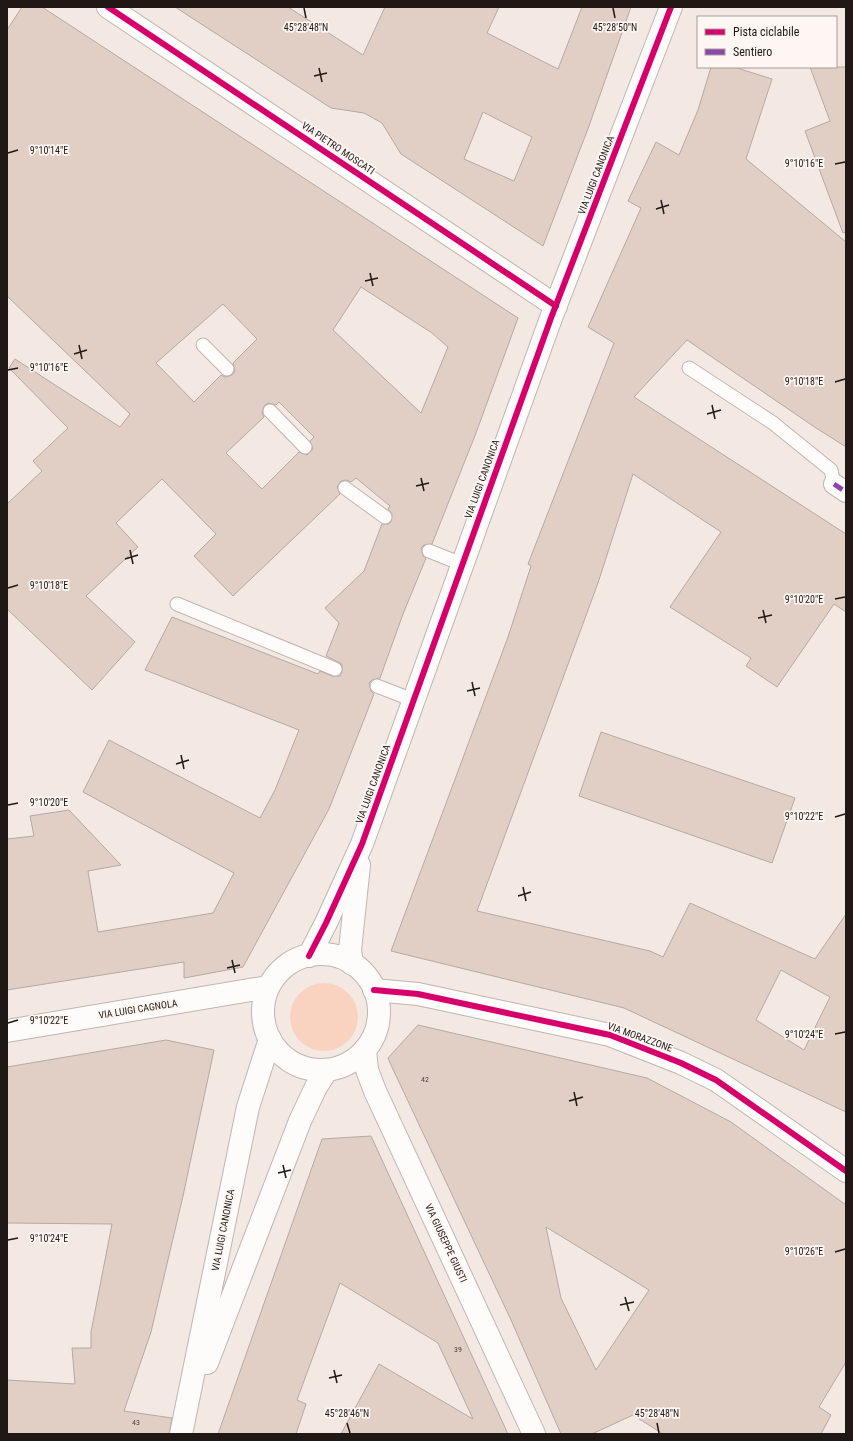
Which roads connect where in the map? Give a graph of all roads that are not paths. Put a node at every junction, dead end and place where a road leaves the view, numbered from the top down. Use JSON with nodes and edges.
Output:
{"nodes":[{"id":1,"x":108,"y":7,"type":"edge"},
{"id":2,"x":671,"y":7,"type":"edge"},
{"id":3,"x":556,"y":306,"type":"junction"},
{"id":4,"x":203,"y":344,"type":"dead end"},
{"id":5,"x":689,"y":368,"type":"dead end"},
{"id":6,"x":227,"y":369,"type":"dead end"},
{"id":7,"x":270,"y":411,"type":"dead end"},
{"id":8,"x":305,"y":447,"type":"dead end"},
{"id":9,"x":345,"y":488,"type":"dead end"},
{"id":10,"x":840,"y":488,"type":"edge"},
{"id":11,"x":385,"y":517,"type":"dead end"},
{"id":12,"x":429,"y":551,"type":"dead end"},
{"id":13,"x":462,"y":564,"type":"junction"},
{"id":14,"x":177,"y":604,"type":"dead end"},
{"id":15,"x":336,"y":669,"type":"dead end"},
{"id":16,"x":377,"y":686,"type":"dead end"},
{"id":17,"x":413,"y":700,"type":"junction"},
{"id":18,"x":362,"y":844,"type":"junction"},
{"id":19,"x":308,"y":956,"type":"junction"},
{"id":20,"x":352,"y":964,"type":"junction"},
{"id":21,"x":268,"y":987,"type":"junction"},
{"id":22,"x":374,"y":990,"type":"junction"},
{"id":23,"x":7,"y":1031,"type":"edge"},
{"id":24,"x":270,"y":1039,"type":"junction"},
{"id":25,"x":365,"y":1050,"type":"junction"},
{"id":26,"x":327,"y":1070,"type":"junction"},
{"id":27,"x":846,"y":1171,"type":"edge"},
{"id":28,"x":182,"y":1428,"type":"edge"},
{"id":29,"x":534,"y":1434,"type":"edge"}],
"edges":[{"from":1,"to":3,"type":"street","name":"VIA PIETRO MOSCATI"},
{"from":2,"to":3,"type":"street","name":"VIA LUIGI CANONICA"},
{"from":3,"to":13,"type":"street","name":"VIA LUIGI CANONICA"},
{"from":4,"to":6,"type":"lane"},
{"from":5,"to":10,"type":"lane"},
{"from":7,"to":8,"type":"lane"},
{"from":9,"to":11,"type":"lane"},
{"from":12,"to":13,"type":"lane"},
{"from":13,"to":17,"type":"street","name":"VIA LUIGI CANONICA"},
{"from":14,"to":15,"type":"lane"},
{"from":16,"to":17,"type":"lane"},
{"from":17,"to":18,"type":"street","name":"VIA LUIGI CANONICA"},
{"from":18,"to":19,"type":"street","name":"VIA LUIGI CANONICA"},
{"from":18,"to":20,"type":"street","name":"VIA LUIGI CANONICA"},
{"from":19,"to":20,"type":"street"},
{"from":19,"to":21,"type":"street"},
{"from":20,"to":22,"type":"street"},
{"from":21,"to":23,"type":"street","name":"VIA LUIGI CAGNOLA"},
{"from":21,"to":24,"type":"street"},
{"from":22,"to":25,"type":"street"},
{"from":22,"to":27,"type":"street","name":"VIA MORAZZONE"},
{"from":24,"to":26,"type":"street"},
{"from":24,"to":28,"type":"street","name":"VIA LUIGI CANONICA"},
{"from":25,"to":26,"type":"street"},
{"from":25,"to":29,"type":"street","name":"VIA GIUSEPPE GIUSTI"},
{"from":26,"to":28,"type":"street","name":"VIA LUIGI CANONICA"}]}
